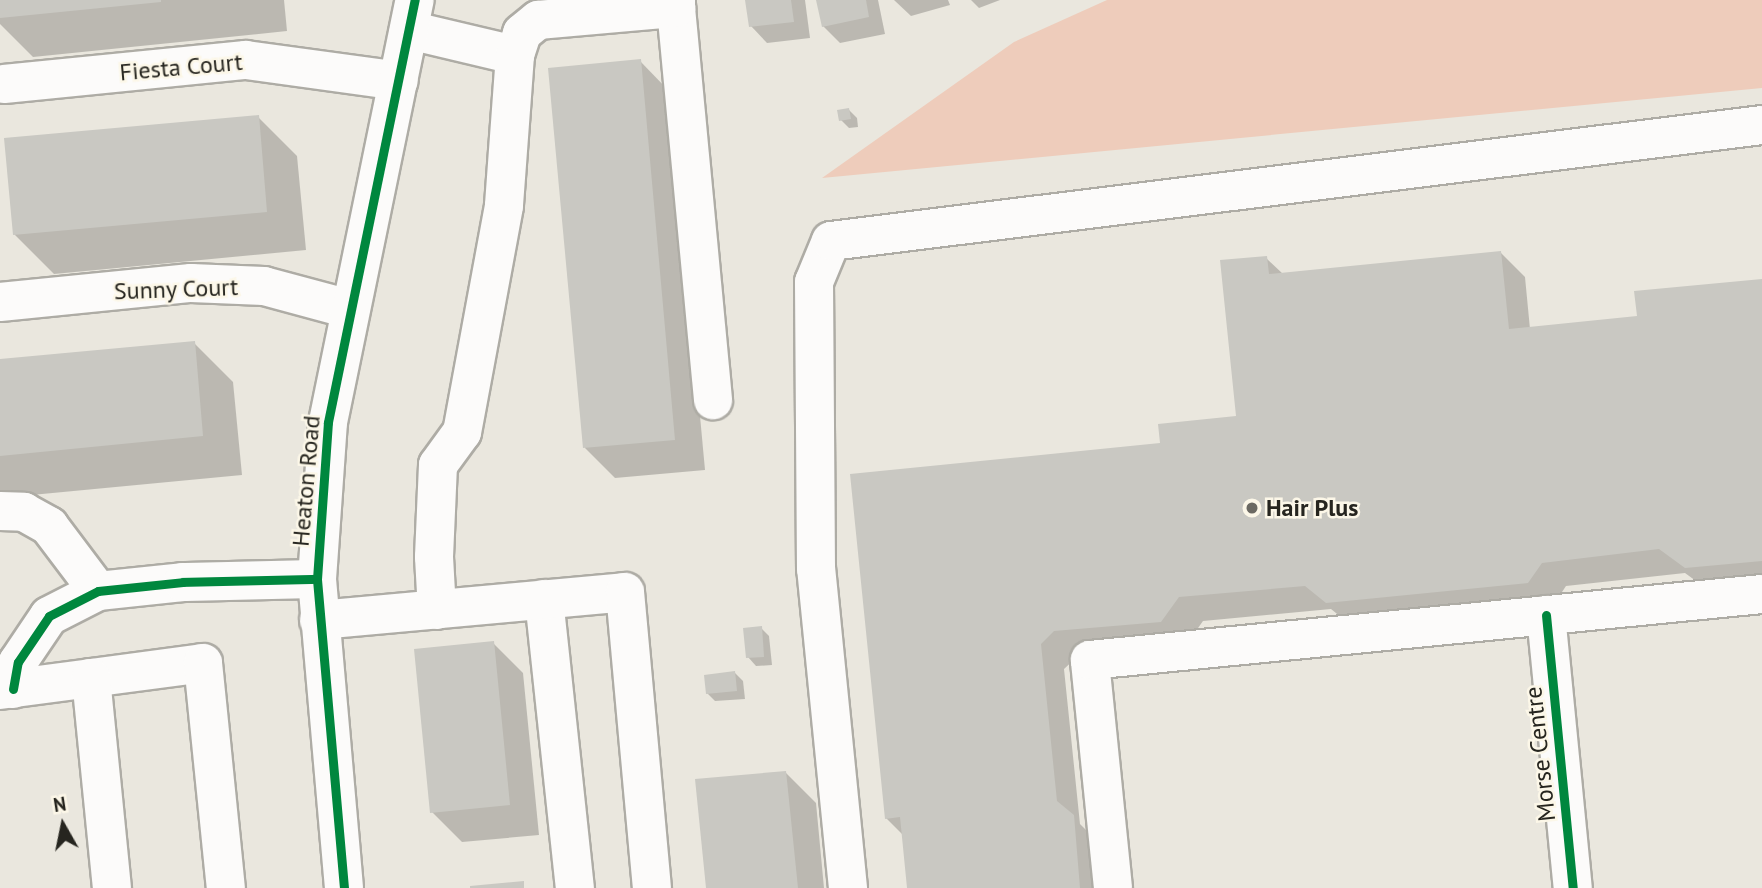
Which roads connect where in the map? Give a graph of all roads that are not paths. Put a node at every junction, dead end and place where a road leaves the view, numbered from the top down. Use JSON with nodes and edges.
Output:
{"nodes":[{"id":1,"x":676,"y":4,"type":"edge"},
{"id":2,"x":412,"y":15,"type":"edge"},
{"id":3,"x":515,"y":55,"type":"junction"},
{"id":4,"x":399,"y":81,"type":"junction"},
{"id":5,"x":4,"y":83,"type":"dead end"},
{"id":6,"x":1762,"y":125,"type":"edge"},
{"id":7,"x":0,"y":302,"type":"edge"},
{"id":8,"x":349,"y":309,"type":"junction"},
{"id":9,"x":713,"y":400,"type":"dead end"},
{"id":10,"x":0,"y":511,"type":"edge"},
{"id":11,"x":317,"y":579,"type":"junction"},
{"id":12,"x":98,"y":590,"type":"junction"},
{"id":13,"x":1762,"y":594,"type":"edge"},
{"id":14,"x":544,"y":600,"type":"junction"},
{"id":15,"x":437,"y":610,"type":"junction"},
{"id":16,"x":1546,"y":615,"type":"junction"},
{"id":17,"x":320,"y":620,"type":"junction"},
{"id":18,"x":91,"y":678,"type":"junction"},
{"id":19,"x":7,"y":690,"type":"edge"},
{"id":20,"x":112,"y":888,"type":"edge"},
{"id":21,"x":226,"y":888,"type":"edge"},
{"id":22,"x":344,"y":888,"type":"edge"},
{"id":23,"x":575,"y":888,"type":"edge"},
{"id":24,"x":652,"y":888,"type":"edge"},
{"id":25,"x":848,"y":888,"type":"edge"},
{"id":26,"x":1113,"y":888,"type":"edge"},
{"id":27,"x":1573,"y":888,"type":"edge"}],
"edges":[{"from":1,"to":3,"type":"street"},
{"from":1,"to":9,"type":"street"},
{"from":2,"to":3,"type":"street"},
{"from":2,"to":4,"type":"street","name":"Heaton Road"},
{"from":3,"to":15,"type":"street"},
{"from":4,"to":5,"type":"street","name":"Fiesta Court"},
{"from":4,"to":8,"type":"street","name":"Heaton Road"},
{"from":6,"to":25,"type":"street"},
{"from":7,"to":8,"type":"street","name":"Sunny Court"},
{"from":8,"to":11,"type":"street","name":"Heaton Road"},
{"from":10,"to":12,"type":"street"},
{"from":11,"to":12,"type":"street"},
{"from":11,"to":17,"type":"street","name":"Heaton Road"},
{"from":12,"to":19,"type":"street"},
{"from":13,"to":16,"type":"street"},
{"from":14,"to":15,"type":"street"},
{"from":14,"to":23,"type":"street"},
{"from":14,"to":24,"type":"street"},
{"from":15,"to":17,"type":"street"},
{"from":16,"to":26,"type":"street"},
{"from":16,"to":27,"type":"street","name":"Morse Centre"},
{"from":17,"to":22,"type":"street","name":"Heaton Road"},
{"from":18,"to":19,"type":"street"},
{"from":18,"to":20,"type":"street"},
{"from":18,"to":21,"type":"street"}]}
